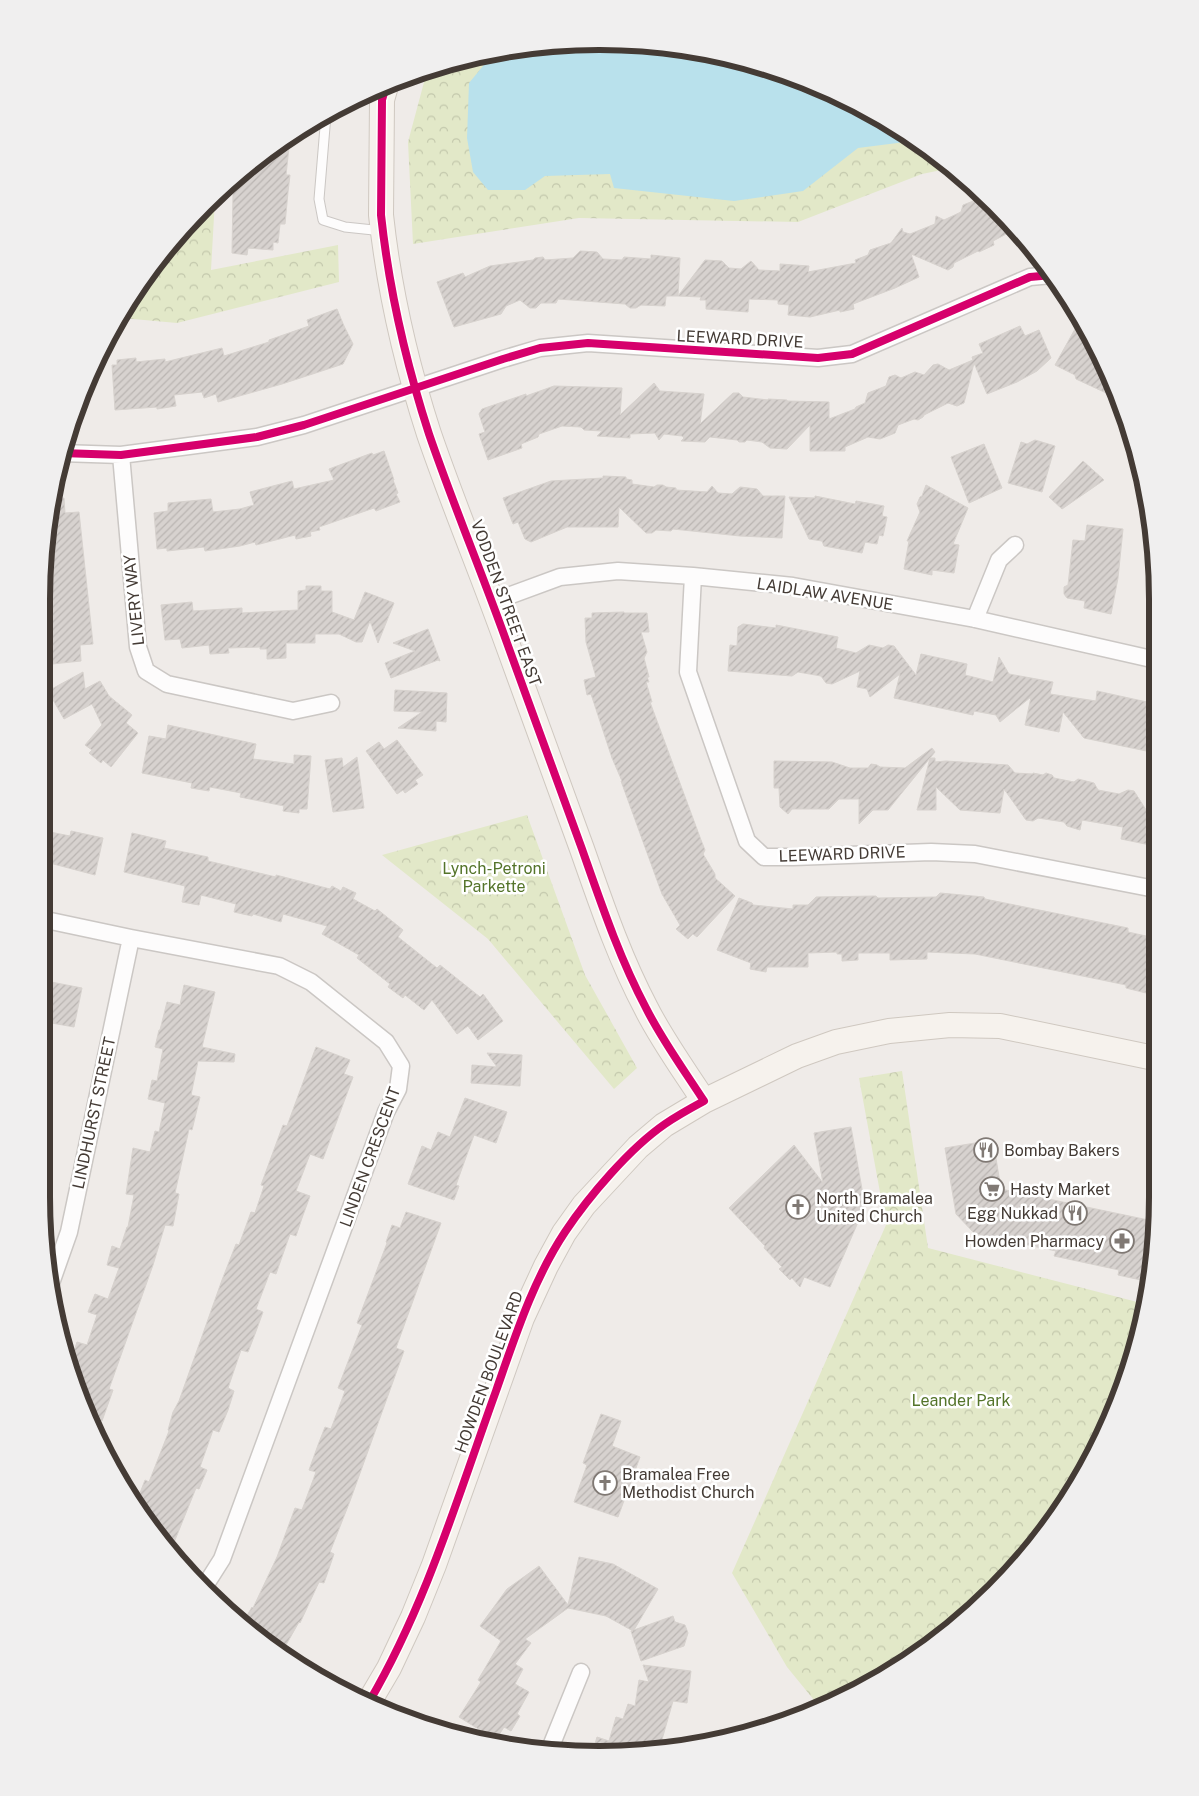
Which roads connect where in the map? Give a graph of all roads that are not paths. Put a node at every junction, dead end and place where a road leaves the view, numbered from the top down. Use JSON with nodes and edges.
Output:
{"nodes":[{"id":1,"x":384,"y":94,"type":"edge"},
{"id":2,"x":325,"y":124,"type":"edge"},
{"id":3,"x":383,"y":231,"type":"junction"},
{"id":4,"x":1043,"y":276,"type":"edge"},
{"id":5,"x":416,"y":388,"type":"junction"},
{"id":6,"x":70,"y":453,"type":"edge"},
{"id":7,"x":121,"y":455,"type":"junction"},
{"id":8,"x":1015,"y":545,"type":"dead end"},
{"id":9,"x":693,"y":576,"type":"junction"},
{"id":10,"x":492,"y":602,"type":"junction"},
{"id":11,"x":975,"y":619,"type":"junction"},
{"id":12,"x":1149,"y":658,"type":"edge"},
{"id":13,"x":331,"y":703,"type":"dead end"},
{"id":14,"x":1149,"y":888,"type":"edge"},
{"id":15,"x":50,"y":921,"type":"edge"},
{"id":16,"x":131,"y":938,"type":"junction"},
{"id":17,"x":1149,"y":1057,"type":"edge"},
{"id":18,"x":704,"y":1101,"type":"junction"},
{"id":19,"x":55,"y":1271,"type":"edge"},
{"id":20,"x":208,"y":1582,"type":"edge"},
{"id":21,"x":581,"y":1672,"type":"dead end"},
{"id":22,"x":372,"y":1696,"type":"edge"},
{"id":23,"x":552,"y":1744,"type":"edge"}],
"edges":[{"from":1,"to":3,"type":"street","name":"VODDEN STREET EAST"},
{"from":2,"to":3,"type":"lane"},
{"from":3,"to":5,"type":"street","name":"VODDEN STREET EAST"},
{"from":4,"to":5,"type":"street","name":"LEEWARD DRIVE"},
{"from":5,"to":7,"type":"street","name":"LEEWARD DRIVE"},
{"from":5,"to":10,"type":"street","name":"VODDEN STREET EAST"},
{"from":6,"to":7,"type":"street","name":"LEEWARD DRIVE"},
{"from":7,"to":13,"type":"street","name":"LIVERY WAY"},
{"from":8,"to":11,"type":"street"},
{"from":9,"to":10,"type":"street","name":"LAIDLAW AVENUE"},
{"from":9,"to":11,"type":"street","name":"LAIDLAW AVENUE"},
{"from":9,"to":14,"type":"street","name":"LEEWARD DRIVE"},
{"from":10,"to":18,"type":"street","name":"VODDEN STREET EAST"},
{"from":11,"to":12,"type":"street","name":"LAIDLAW AVENUE"},
{"from":15,"to":16,"type":"street","name":"LINDEN CRESCENT"},
{"from":16,"to":19,"type":"street","name":"LINDHURST STREET"},
{"from":16,"to":20,"type":"street","name":"LINDEN CRESCENT"},
{"from":17,"to":18,"type":"street","name":"HOWDEN BOULEVARD"},
{"from":18,"to":22,"type":"street","name":"HOWDEN BOULEVARD"},
{"from":21,"to":23,"type":"street"}]}
